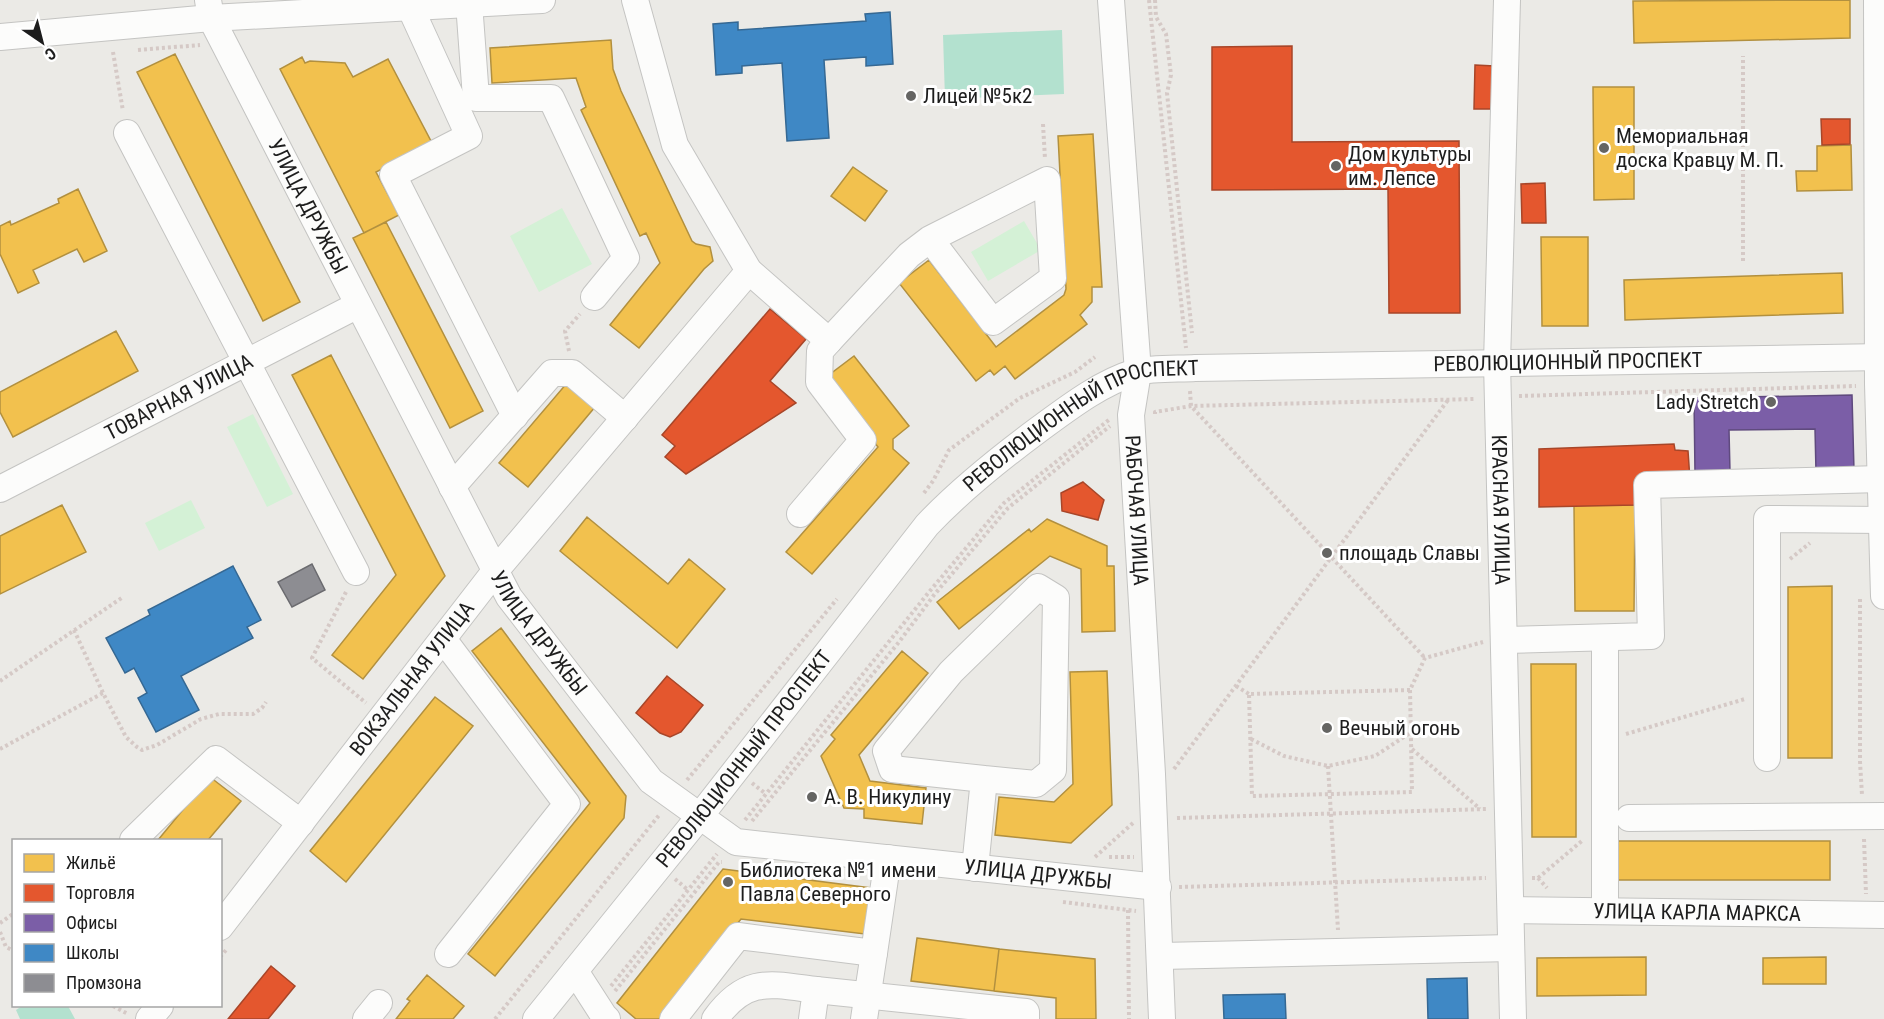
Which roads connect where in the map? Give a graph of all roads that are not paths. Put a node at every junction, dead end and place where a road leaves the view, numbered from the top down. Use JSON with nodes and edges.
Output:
{"nodes":[{"id":1,"x":542,"y":0,"type":"edge"},
{"id":2,"x":635,"y":0,"type":"edge"},
{"id":3,"x":1111,"y":0,"type":"edge"},
{"id":4,"x":1507,"y":0,"type":"edge"},
{"id":5,"x":1877,"y":0,"type":"edge"},
{"id":6,"x":410,"y":3,"type":"edge"},
{"id":7,"x":469,"y":3,"type":"junction"},
{"id":8,"x":209,"y":9,"type":"edge"},
{"id":9,"x":0,"y":37,"type":"edge"},
{"id":10,"x":127,"y":133,"type":"road end"},
{"id":11,"x":930,"y":239,"type":"junction"},
{"id":12,"x":749,"y":271,"type":"junction"},
{"id":13,"x":594,"y":297,"type":"road end"},
{"id":14,"x":358,"y":305,"type":"junction"},
{"id":15,"x":829,"y":341,"type":"junction"},
{"id":16,"x":1881,"y":357,"type":"edge"},
{"id":17,"x":246,"y":362,"type":"junction"},
{"id":18,"x":1497,"y":363,"type":"junction"},
{"id":19,"x":1138,"y":372,"type":"junction"},
{"id":20,"x":515,"y":416,"type":"junction"},
{"id":21,"x":625,"y":418,"type":"junction"},
{"id":22,"x":1881,"y":479,"type":"junction"},
{"id":23,"x":452,"y":487,"type":"junction"},
{"id":24,"x":0,"y":489,"type":"edge"},
{"id":25,"x":800,"y":514,"type":"dead end"},
{"id":26,"x":1882,"y":520,"type":"junction"},
{"id":27,"x":496,"y":570,"type":"junction"},
{"id":28,"x":356,"y":572,"type":"road end"},
{"id":29,"x":1884,"y":587,"type":"edge"},
{"id":30,"x":1884,"y":596,"type":"edge"},
{"id":31,"x":1605,"y":638,"type":"junction"},
{"id":32,"x":443,"y":639,"type":"junction"},
{"id":33,"x":1504,"y":640,"type":"junction"},
{"id":34,"x":1767,"y":758,"type":"dead end"},
{"id":35,"x":984,"y":779,"type":"junction"},
{"id":36,"x":700,"y":816,"type":"junction"},
{"id":37,"x":1884,"y":816,"type":"edge"},
{"id":38,"x":1618,"y":819,"type":"junction"},
{"id":39,"x":301,"y":823,"type":"junction"},
{"id":40,"x":134,"y":839,"type":"edge"},
{"id":41,"x":888,"y":858,"type":"junction"},
{"id":42,"x":975,"y":868,"type":"junction"},
{"id":43,"x":1165,"y":887,"type":"junction"},
{"id":44,"x":1511,"y":910,"type":"junction"},
{"id":45,"x":1605,"y":911,"type":"junction"},
{"id":46,"x":1884,"y":915,"type":"edge"},
{"id":47,"x":224,"y":937,"type":"edge"},
{"id":48,"x":1511,"y":948,"type":"junction"},
{"id":49,"x":874,"y":953,"type":"junction"},
{"id":50,"x":448,"y":954,"type":"dead end"},
{"id":51,"x":1161,"y":956,"type":"junction"},
{"id":52,"x":575,"y":970,"type":"junction"},
{"id":53,"x":816,"y":990,"type":"junction"},
{"id":54,"x":158,"y":1007,"type":"edge"},
{"id":55,"x":866,"y":1007,"type":"edge"},
{"id":56,"x":601,"y":1011,"type":"edge"},
{"id":57,"x":149,"y":1019,"type":"edge"},
{"id":58,"x":536,"y":1019,"type":"edge"},
{"id":59,"x":673,"y":1019,"type":"edge"},
{"id":60,"x":715,"y":1019,"type":"edge"},
{"id":61,"x":812,"y":1019,"type":"edge"},
{"id":62,"x":1026,"y":1019,"type":"edge"},
{"id":63,"x":1162,"y":1019,"type":"edge"},
{"id":64,"x":1513,"y":1019,"type":"edge"}],
"edges":[{"from":1,"to":7,"type":"street"},
{"from":2,"to":12,"type":"street"},
{"from":3,"to":19,"type":"street","name":"РАБОЧАЯ УЛИЦА"},
{"from":4,"to":18,"type":"street","name":"КРАСНАЯ УЛИЦА"},
{"from":5,"to":16,"type":"street"},
{"from":6,"to":7,"type":"street"},
{"from":6,"to":8,"type":"street"},
{"from":6,"to":20,"type":"street"},
{"from":7,"to":13,"type":"street"},
{"from":8,"to":9,"type":"street"},
{"from":8,"to":14,"type":"street","name":"УЛИЦА ДРУЖБЫ"},
{"from":10,"to":17,"type":"street"},
{"from":11,"to":11,"type":"street"},
{"from":11,"to":15,"type":"street"},
{"from":12,"to":15,"type":"street"},
{"from":12,"to":21,"type":"street","name":"ВОКЗАЛЬНАЯ УЛИЦА"},
{"from":14,"to":17,"type":"street","name":"ТОВАРНАЯ УЛИЦА"},
{"from":14,"to":23,"type":"street","name":"УЛИЦА ДРУЖБЫ"},
{"from":15,"to":25,"type":"street"},
{"from":16,"to":18,"type":"street","name":"РЕВОЛЮЦИОННЫЙ ПРОСПЕКТ"},
{"from":16,"to":22,"type":"street"},
{"from":17,"to":24,"type":"street","name":"ТОВАРНАЯ УЛИЦА"},
{"from":17,"to":28,"type":"street"},
{"from":18,"to":19,"type":"street","name":"РЕВОЛЮЦИОННЫЙ ПРОСПЕКТ"},
{"from":18,"to":33,"type":"street","name":"КРАСНАЯ УЛИЦА"},
{"from":19,"to":36,"type":"street","name":"РЕВОЛЮЦИОННЫЙ ПРОСПЕКТ"},
{"from":19,"to":43,"type":"street","name":"РАБОЧАЯ УЛИЦА"},
{"from":20,"to":21,"type":"street"},
{"from":20,"to":23,"type":"street"},
{"from":21,"to":27,"type":"street","name":"ВОКЗАЛЬНАЯ УЛИЦА"},
{"from":22,"to":26,"type":"street"},
{"from":22,"to":31,"type":"street"},
{"from":23,"to":27,"type":"street","name":"УЛИЦА ДРУЖБЫ"},
{"from":26,"to":29,"type":"street"},
{"from":26,"to":34,"type":"street"},
{"from":27,"to":32,"type":"street","name":"ВОКЗАЛЬНАЯ УЛИЦА"},
{"from":27,"to":36,"type":"street","name":"УЛИЦА ДРУЖБЫ"},
{"from":29,"to":30,"type":"street"},
{"from":31,"to":33,"type":"street"},
{"from":31,"to":38,"type":"street"},
{"from":32,"to":39,"type":"street","name":"ВОКЗАЛЬНАЯ УЛИЦА"},
{"from":32,"to":50,"type":"street"},
{"from":33,"to":44,"type":"street","name":"КРАСНАЯ УЛИЦА"},
{"from":35,"to":35,"type":"street"},
{"from":35,"to":42,"type":"street"},
{"from":36,"to":41,"type":"street","name":"УЛИЦА ДРУЖБЫ"},
{"from":36,"to":52,"type":"street","name":"РЕВОЛЮЦИОННЫЙ ПРОСПЕКТ"},
{"from":37,"to":38,"type":"street"},
{"from":38,"to":45,"type":"street"},
{"from":39,"to":40,"type":"street"},
{"from":39,"to":47,"type":"street","name":"ВОКЗАЛЬНАЯ УЛИЦА"},
{"from":41,"to":42,"type":"street","name":"УЛИЦА ДРУЖБЫ"},
{"from":41,"to":49,"type":"street"},
{"from":42,"to":43,"type":"street","name":"УЛИЦА ДРУЖБЫ"},
{"from":43,"to":51,"type":"street","name":"РАБОЧАЯ УЛИЦА"},
{"from":44,"to":45,"type":"street","name":"УЛИЦА КАРЛА МАРКСА"},
{"from":44,"to":48,"type":"street","name":"КРАСНАЯ УЛИЦА"},
{"from":45,"to":46,"type":"street","name":"УЛИЦА КАРЛА МАРКСА"},
{"from":48,"to":51,"type":"street"},
{"from":48,"to":64,"type":"street","name":"КРАСНАЯ УЛИЦА"},
{"from":49,"to":55,"type":"street"},
{"from":49,"to":59,"type":"street"},
{"from":51,"to":63,"type":"street","name":"РАБОЧАЯ УЛИЦА"},
{"from":52,"to":56,"type":"street"},
{"from":52,"to":58,"type":"street","name":"РЕВОЛЮЦИОННЫЙ ПРОСПЕКТ"},
{"from":53,"to":55,"type":"street"},
{"from":53,"to":60,"type":"street"},
{"from":53,"to":61,"type":"street"},
{"from":54,"to":57,"type":"street"},
{"from":55,"to":62,"type":"street"}]}
